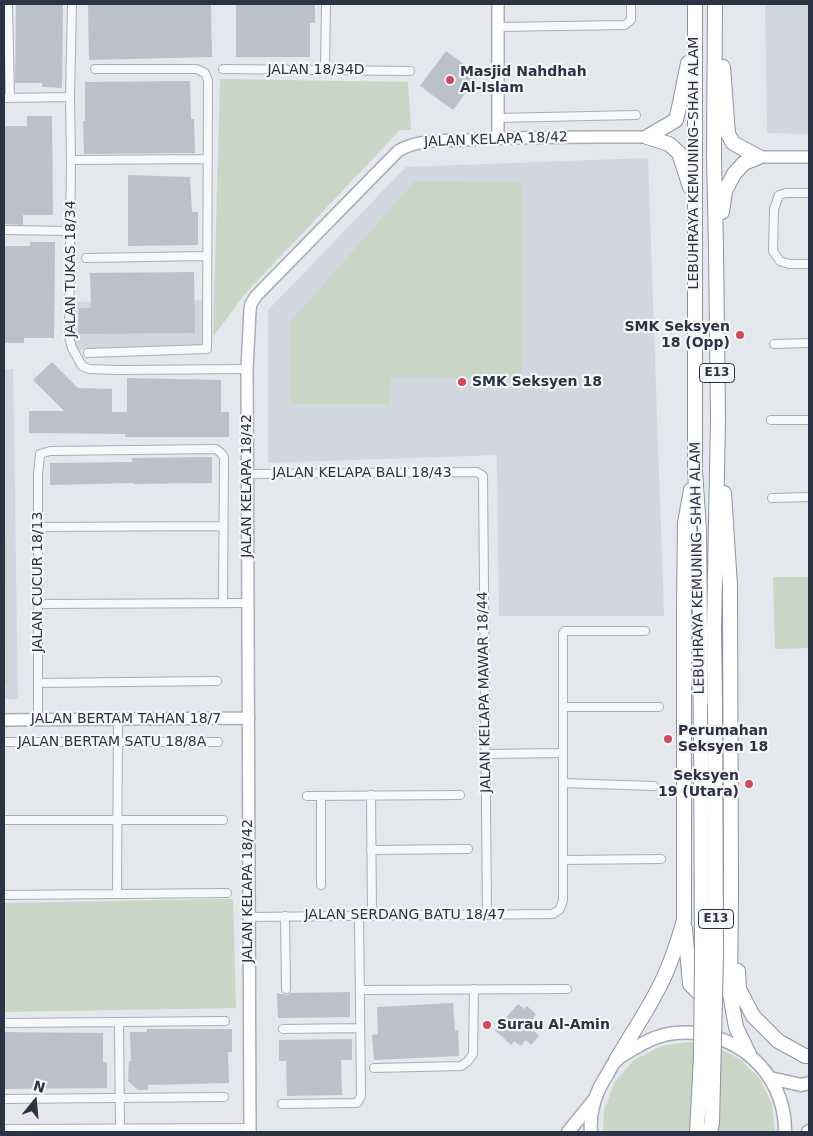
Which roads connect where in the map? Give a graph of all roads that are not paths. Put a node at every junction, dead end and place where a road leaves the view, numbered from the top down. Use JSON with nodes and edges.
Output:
{"nodes":[{"id":1,"x":8,"y":4,"type":"edge"},
{"id":2,"x":72,"y":4,"type":"edge"},
{"id":3,"x":326,"y":4,"type":"edge"},
{"id":4,"x":498,"y":4,"type":"edge"},
{"id":5,"x":631,"y":4,"type":"edge"},
{"id":6,"x":715,"y":4,"type":"edge"},
{"id":7,"x":695,"y":10,"type":"edge"},
{"id":8,"x":498,"y":27,"type":"junction"},
{"id":9,"x":715,"y":40,"type":"junction"},
{"id":10,"x":6,"y":41,"type":"edge"},
{"id":11,"x":95,"y":69,"type":"dead end"},
{"id":12,"x":223,"y":70,"type":"dead end"},
{"id":13,"x":325,"y":70,"type":"junction"},
{"id":14,"x":410,"y":71,"type":"dead end"},
{"id":15,"x":70,"y":97,"type":"junction"},
{"id":16,"x":7,"y":98,"type":"edge"},
{"id":17,"x":636,"y":115,"type":"dead end"},
{"id":18,"x":498,"y":118,"type":"junction"},
{"id":19,"x":647,"y":137,"type":"junction"},
{"id":20,"x":498,"y":138,"type":"junction"},
{"id":21,"x":759,"y":157,"type":"junction"},
{"id":22,"x":809,"y":158,"type":"edge"},
{"id":23,"x":208,"y":159,"type":"junction"},
{"id":24,"x":71,"y":160,"type":"junction"},
{"id":25,"x":809,"y":193,"type":"edge"},
{"id":26,"x":694,"y":200,"type":"junction"},
{"id":27,"x":4,"y":230,"type":"edge"},
{"id":28,"x":70,"y":231,"type":"junction"},
{"id":29,"x":716,"y":247,"type":"junction"},
{"id":30,"x":207,"y":256,"type":"junction"},
{"id":31,"x":86,"y":258,"type":"dead end"},
{"id":32,"x":809,"y":264,"type":"edge"},
{"id":33,"x":809,"y":343,"type":"edge"},
{"id":34,"x":774,"y":344,"type":"dead end"},
{"id":35,"x":88,"y":353,"type":"dead end"},
{"id":36,"x":247,"y":369,"type":"junction"},
{"id":37,"x":718,"y":419,"type":"junction"},
{"id":38,"x":771,"y":420,"type":"dead end"},
{"id":39,"x":809,"y":420,"type":"edge"},
{"id":40,"x":695,"y":471,"type":"junction"},
{"id":41,"x":477,"y":472,"type":"joint"},
{"id":42,"x":247,"y":474,"type":"junction"},
{"id":43,"x":809,"y":497,"type":"edge"},
{"id":44,"x":772,"y":498,"type":"dead end"},
{"id":45,"x":223,"y":526,"type":"junction"},
{"id":46,"x":38,"y":527,"type":"junction"},
{"id":47,"x":223,"y":603,"type":"junction"},
{"id":48,"x":247,"y":603,"type":"junction"},
{"id":49,"x":38,"y":604,"type":"junction"},
{"id":50,"x":645,"y":631,"type":"dead end"},
{"id":51,"x":217,"y":681,"type":"dead end"},
{"id":52,"x":38,"y":683,"type":"junction"},
{"id":53,"x":563,"y":707,"type":"junction"},
{"id":54,"x":659,"y":707,"type":"dead end"},
{"id":55,"x":249,"y":718,"type":"junction"},
{"id":56,"x":38,"y":719,"type":"junction"},
{"id":57,"x":118,"y":719,"type":"junction"},
{"id":58,"x":4,"y":720,"type":"edge"},
{"id":59,"x":6,"y":742,"type":"dead end"},
{"id":60,"x":118,"y":742,"type":"junction"},
{"id":61,"x":218,"y":742,"type":"dead end"},
{"id":62,"x":562,"y":753,"type":"junction"},
{"id":63,"x":486,"y":754,"type":"junction"},
{"id":64,"x":563,"y":783,"type":"junction"},
{"id":65,"x":654,"y":786,"type":"dead end"},
{"id":66,"x":370,"y":795,"type":"junction"},
{"id":67,"x":460,"y":795,"type":"dead end"},
{"id":68,"x":307,"y":796,"type":"dead end"},
{"id":69,"x":321,"y":796,"type":"junction"},
{"id":70,"x":5,"y":820,"type":"edge"},
{"id":71,"x":118,"y":820,"type":"junction"},
{"id":72,"x":223,"y":820,"type":"dead end"},
{"id":73,"x":468,"y":849,"type":"dead end"},
{"id":74,"x":371,"y":850,"type":"junction"},
{"id":75,"x":661,"y":859,"type":"dead end"},
{"id":76,"x":563,"y":860,"type":"junction"},
{"id":77,"x":321,"y":885,"type":"dead end"},
{"id":78,"x":731,"y":890,"type":"junction"},
{"id":79,"x":227,"y":893,"type":"dead end"},
{"id":80,"x":117,"y":894,"type":"junction"},
{"id":81,"x":5,"y":895,"type":"dead end"},
{"id":82,"x":487,"y":915,"type":"junction"},
{"id":83,"x":248,"y":916,"type":"junction"},
{"id":84,"x":285,"y":916,"type":"junction"},
{"id":85,"x":359,"y":916,"type":"junction"},
{"id":86,"x":372,"y":916,"type":"junction"},
{"id":87,"x":684,"y":920,"type":"junction"},
{"id":88,"x":731,"y":955,"type":"junction"},
{"id":89,"x":286,"y":989,"type":"dead end"},
{"id":90,"x":474,"y":989,"type":"junction"},
{"id":91,"x":567,"y":989,"type":"dead end"},
{"id":92,"x":360,"y":990,"type":"junction"},
{"id":93,"x":119,"y":1022,"type":"junction"},
{"id":94,"x":225,"y":1022,"type":"dead end"},
{"id":95,"x":7,"y":1023,"type":"dead end"},
{"id":96,"x":360,"y":1028,"type":"junction"},
{"id":97,"x":283,"y":1029,"type":"dead end"},
{"id":98,"x":749,"y":1054,"type":"junction"},
{"id":99,"x":809,"y":1056,"type":"edge"},
{"id":100,"x":616,"y":1060,"type":"junction"},
{"id":101,"x":374,"y":1068,"type":"dead end"},
{"id":102,"x":770,"y":1078,"type":"junction"},
{"id":103,"x":809,"y":1083,"type":"edge"},
{"id":104,"x":120,"y":1098,"type":"junction"},
{"id":105,"x":224,"y":1098,"type":"dead end"},
{"id":106,"x":6,"y":1099,"type":"dead end"},
{"id":107,"x":594,"y":1100,"type":"junction"},
{"id":108,"x":282,"y":1104,"type":"dead end"},
{"id":109,"x":120,"y":1129,"type":"junction"},
{"id":110,"x":4,"y":1130,"type":"edge"},
{"id":111,"x":250,"y":1130,"type":"edge"},
{"id":112,"x":568,"y":1132,"type":"edge"},
{"id":113,"x":591,"y":1132,"type":"edge"},
{"id":114,"x":696,"y":1132,"type":"edge"},
{"id":115,"x":710,"y":1132,"type":"edge"},
{"id":116,"x":785,"y":1132,"type":"edge"}],
"edges":[{"from":1,"to":10,"type":"street"},
{"from":2,"to":15,"type":"street","name":"JALAN TUKAS 18/34"},
{"from":3,"to":13,"type":"street"},
{"from":4,"to":8,"type":"street"},
{"from":5,"to":8,"type":"street"},
{"from":6,"to":9,"type":"highway","name":"LEBUHRAYA KEMUNING–SHAH ALAM","number":"E13"},
{"from":7,"to":19,"type":"highway"},
{"from":7,"to":26,"type":"highway","name":"LEBUHRAYA KEMUNING–SHAH ALAM","number":"E13"},
{"from":8,"to":18,"type":"street"},
{"from":9,"to":21,"type":"highway"},
{"from":9,"to":29,"type":"highway","name":"LEBUHRAYA KEMUNING–SHAH ALAM","number":"E13"},
{"from":10,"to":16,"type":"street"},
{"from":11,"to":23,"type":"street"},
{"from":12,"to":13,"type":"street","name":"JALAN 18/34D"},
{"from":13,"to":14,"type":"street","name":"JALAN 18/34D"},
{"from":15,"to":16,"type":"street"},
{"from":15,"to":24,"type":"street","name":"JALAN TUKAS 18/34"},
{"from":17,"to":18,"type":"street"},
{"from":18,"to":20,"type":"street"},
{"from":19,"to":20,"type":"street","name":"JALAN KELAPA 18/42"},
{"from":19,"to":26,"type":"highway"},
{"from":20,"to":36,"type":"street","name":"JALAN KELAPA 18/42"},
{"from":21,"to":22,"type":"street"},
{"from":21,"to":29,"type":"highway"},
{"from":23,"to":24,"type":"street"},
{"from":23,"to":30,"type":"street"},
{"from":24,"to":28,"type":"street","name":"JALAN TUKAS 18/34"},
{"from":25,"to":32,"type":"street"},
{"from":26,"to":40,"type":"highway","name":"LEBUHRAYA KEMUNING–SHAH ALAM","number":"E13"},
{"from":27,"to":28,"type":"street"},
{"from":28,"to":36,"type":"street","name":"JALAN TUKAS 18/34"},
{"from":29,"to":37,"type":"highway","name":"LEBUHRAYA KEMUNING–SHAH ALAM","number":"E13"},
{"from":30,"to":31,"type":"street"},
{"from":30,"to":35,"type":"street"},
{"from":33,"to":34,"type":"street"},
{"from":36,"to":42,"type":"street","name":"JALAN KELAPA 18/42"},
{"from":37,"to":78,"type":"highway"},
{"from":37,"to":115,"type":"highway","name":"LEBUHRAYA KEMUNING–SHAH ALAM","number":"E13","bridge":true},
{"from":38,"to":39,"type":"street"},
{"from":40,"to":87,"type":"highway"},
{"from":40,"to":114,"type":"highway","name":"LEBUHRAYA KEMUNING–SHAH ALAM","number":"E13","bridge":true},
{"from":41,"to":42,"type":"street","name":"JALAN KELAPA BALI 18/43"},
{"from":41,"to":63,"type":"street","name":"JALAN KELAPA MAWAR 18/44"},
{"from":42,"to":48,"type":"street","name":"JALAN KELAPA 18/42"},
{"from":43,"to":44,"type":"street"},
{"from":45,"to":46,"type":"street"},
{"from":45,"to":46,"type":"street","name":"JALAN CUCUR 18/13"},
{"from":45,"to":47,"type":"street"},
{"from":46,"to":49,"type":"street","name":"JALAN CUCUR 18/13"},
{"from":47,"to":48,"type":"street"},
{"from":47,"to":49,"type":"street"},
{"from":48,"to":55,"type":"street","name":"JALAN KELAPA 18/42"},
{"from":49,"to":52,"type":"street","name":"JALAN CUCUR 18/13"},
{"from":50,"to":53,"type":"street"},
{"from":51,"to":52,"type":"street"},
{"from":52,"to":56,"type":"street","name":"JALAN CUCUR 18/13"},
{"from":53,"to":54,"type":"street"},
{"from":53,"to":62,"type":"street"},
{"from":55,"to":57,"type":"street","name":"JALAN BERTAM TAHAN 18/7"},
{"from":55,"to":83,"type":"street","name":"JALAN KELAPA 18/42"},
{"from":56,"to":57,"type":"street","name":"JALAN BERTAM TAHAN 18/7"},
{"from":56,"to":58,"type":"street","name":"JALAN BERTAM TAHAN 18/7"},
{"from":57,"to":60,"type":"street"},
{"from":59,"to":60,"type":"street","name":"JALAN BERTAM SATU 18/8A"},
{"from":60,"to":61,"type":"street","name":"JALAN BERTAM SATU 18/8A"},
{"from":60,"to":71,"type":"street"},
{"from":62,"to":63,"type":"street"},
{"from":62,"to":64,"type":"street"},
{"from":63,"to":82,"type":"street","name":"JALAN KELAPA MAWAR 18/44"},
{"from":64,"to":65,"type":"street"},
{"from":64,"to":76,"type":"street"},
{"from":66,"to":67,"type":"street"},
{"from":66,"to":69,"type":"street"},
{"from":66,"to":74,"type":"street"},
{"from":68,"to":69,"type":"street"},
{"from":69,"to":77,"type":"street"},
{"from":70,"to":71,"type":"street"},
{"from":71,"to":72,"type":"street"},
{"from":71,"to":80,"type":"street"},
{"from":73,"to":74,"type":"street"},
{"from":74,"to":86,"type":"street"},
{"from":75,"to":76,"type":"street"},
{"from":76,"to":82,"type":"street","name":"JALAN SERDANG BATU 18/47"},
{"from":78,"to":88,"type":"highway"},
{"from":78,"to":99,"type":"highway"},
{"from":79,"to":80,"type":"street"},
{"from":80,"to":81,"type":"street"},
{"from":82,"to":86,"type":"street","name":"JALAN SERDANG BATU 18/47"},
{"from":83,"to":84,"type":"street","name":"JALAN SERDANG BATU 18/47"},
{"from":83,"to":111,"type":"street","name":"JALAN KELAPA 18/42"},
{"from":84,"to":85,"type":"street","name":"JALAN SERDANG BATU 18/47"},
{"from":84,"to":89,"type":"street"},
{"from":85,"to":86,"type":"street","name":"JALAN SERDANG BATU 18/47"},
{"from":85,"to":92,"type":"street"},
{"from":87,"to":88,"type":"highway"},
{"from":87,"to":100,"type":"highway"},
{"from":88,"to":98,"type":"highway"},
{"from":90,"to":91,"type":"street"},
{"from":90,"to":92,"type":"street"},
{"from":90,"to":101,"type":"street"},
{"from":92,"to":96,"type":"street"},
{"from":93,"to":94,"type":"street"},
{"from":93,"to":95,"type":"street"},
{"from":93,"to":104,"type":"street"},
{"from":96,"to":97,"type":"street"},
{"from":96,"to":108,"type":"street"},
{"from":98,"to":100,"type":"main road"},
{"from":98,"to":102,"type":"main road"},
{"from":100,"to":107,"type":"main road"},
{"from":102,"to":103,"type":"main road"},
{"from":102,"to":116,"type":"main road"},
{"from":104,"to":105,"type":"street"},
{"from":104,"to":106,"type":"street"},
{"from":104,"to":109,"type":"street"},
{"from":107,"to":112,"type":"main road"},
{"from":107,"to":113,"type":"main road"},
{"from":109,"to":110,"type":"street"},
{"from":109,"to":111,"type":"street"}]}
